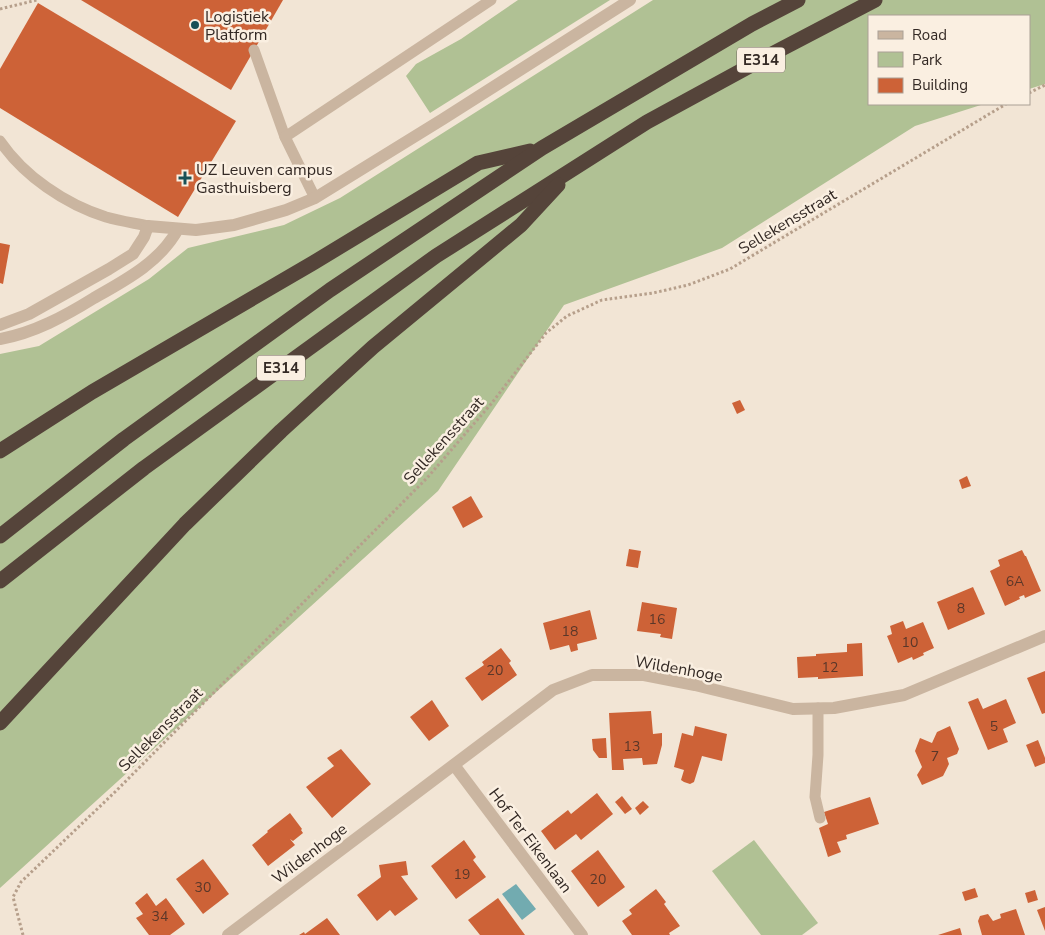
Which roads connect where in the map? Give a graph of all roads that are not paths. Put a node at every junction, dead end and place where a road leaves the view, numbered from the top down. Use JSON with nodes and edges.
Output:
{"nodes":[{"id":1,"x":491,"y":0,"type":"edge"},
{"id":2,"x":630,"y":0,"type":"edge"},
{"id":3,"x":798,"y":0,"type":"edge"},
{"id":4,"x":875,"y":0,"type":"edge"},
{"id":5,"x":254,"y":50,"type":"dead end"},
{"id":6,"x":285,"y":136,"type":"junction"},
{"id":7,"x":0,"y":141,"type":"edge"},
{"id":8,"x":542,"y":148,"type":"junction"},
{"id":9,"x":572,"y":170,"type":"junction"},
{"id":10,"x":314,"y":198,"type":"junction"},
{"id":11,"x":148,"y":226,"type":"junction"},
{"id":12,"x":178,"y":229,"type":"junction"},
{"id":13,"x":0,"y":326,"type":"edge"},
{"id":14,"x":0,"y":339,"type":"edge"},
{"id":15,"x":0,"y":451,"type":"edge"},
{"id":16,"x":0,"y":536,"type":"edge"},
{"id":17,"x":0,"y":581,"type":"edge"},
{"id":18,"x":1045,"y":636,"type":"edge"},
{"id":19,"x":818,"y":708,"type":"junction"},
{"id":20,"x":0,"y":723,"type":"edge"},
{"id":21,"x":454,"y":765,"type":"junction"},
{"id":22,"x":820,"y":818,"type":"dead end"},
{"id":23,"x":228,"y":935,"type":"edge"},
{"id":24,"x":582,"y":935,"type":"edge"}],
"edges":[{"from":1,"to":6,"type":"lane"},
{"from":2,"to":10,"type":"street"},
{"from":3,"to":8,"type":"highway","number":"E314"},
{"from":4,"to":9,"type":"highway","number":"E314"},
{"from":5,"to":6,"type":"lane"},
{"from":6,"to":10,"type":"lane"},
{"from":7,"to":11,"type":"lane"},
{"from":8,"to":15,"type":"highway"},
{"from":8,"to":16,"type":"highway","number":"E314"},
{"from":9,"to":17,"type":"highway","number":"E314"},
{"from":9,"to":20,"type":"highway"},
{"from":10,"to":12,"type":"street"},
{"from":11,"to":12,"type":"street"},
{"from":11,"to":13,"type":"street"},
{"from":12,"to":14,"type":"street"},
{"from":18,"to":19,"type":"street","name":"Wildenhoge"},
{"from":19,"to":21,"type":"street","name":"Wildenhoge"},
{"from":19,"to":22,"type":"lane"},
{"from":21,"to":23,"type":"street","name":"Wildenhoge"},
{"from":21,"to":24,"type":"street","name":"Hof Ter Eikenlaan"}]}
